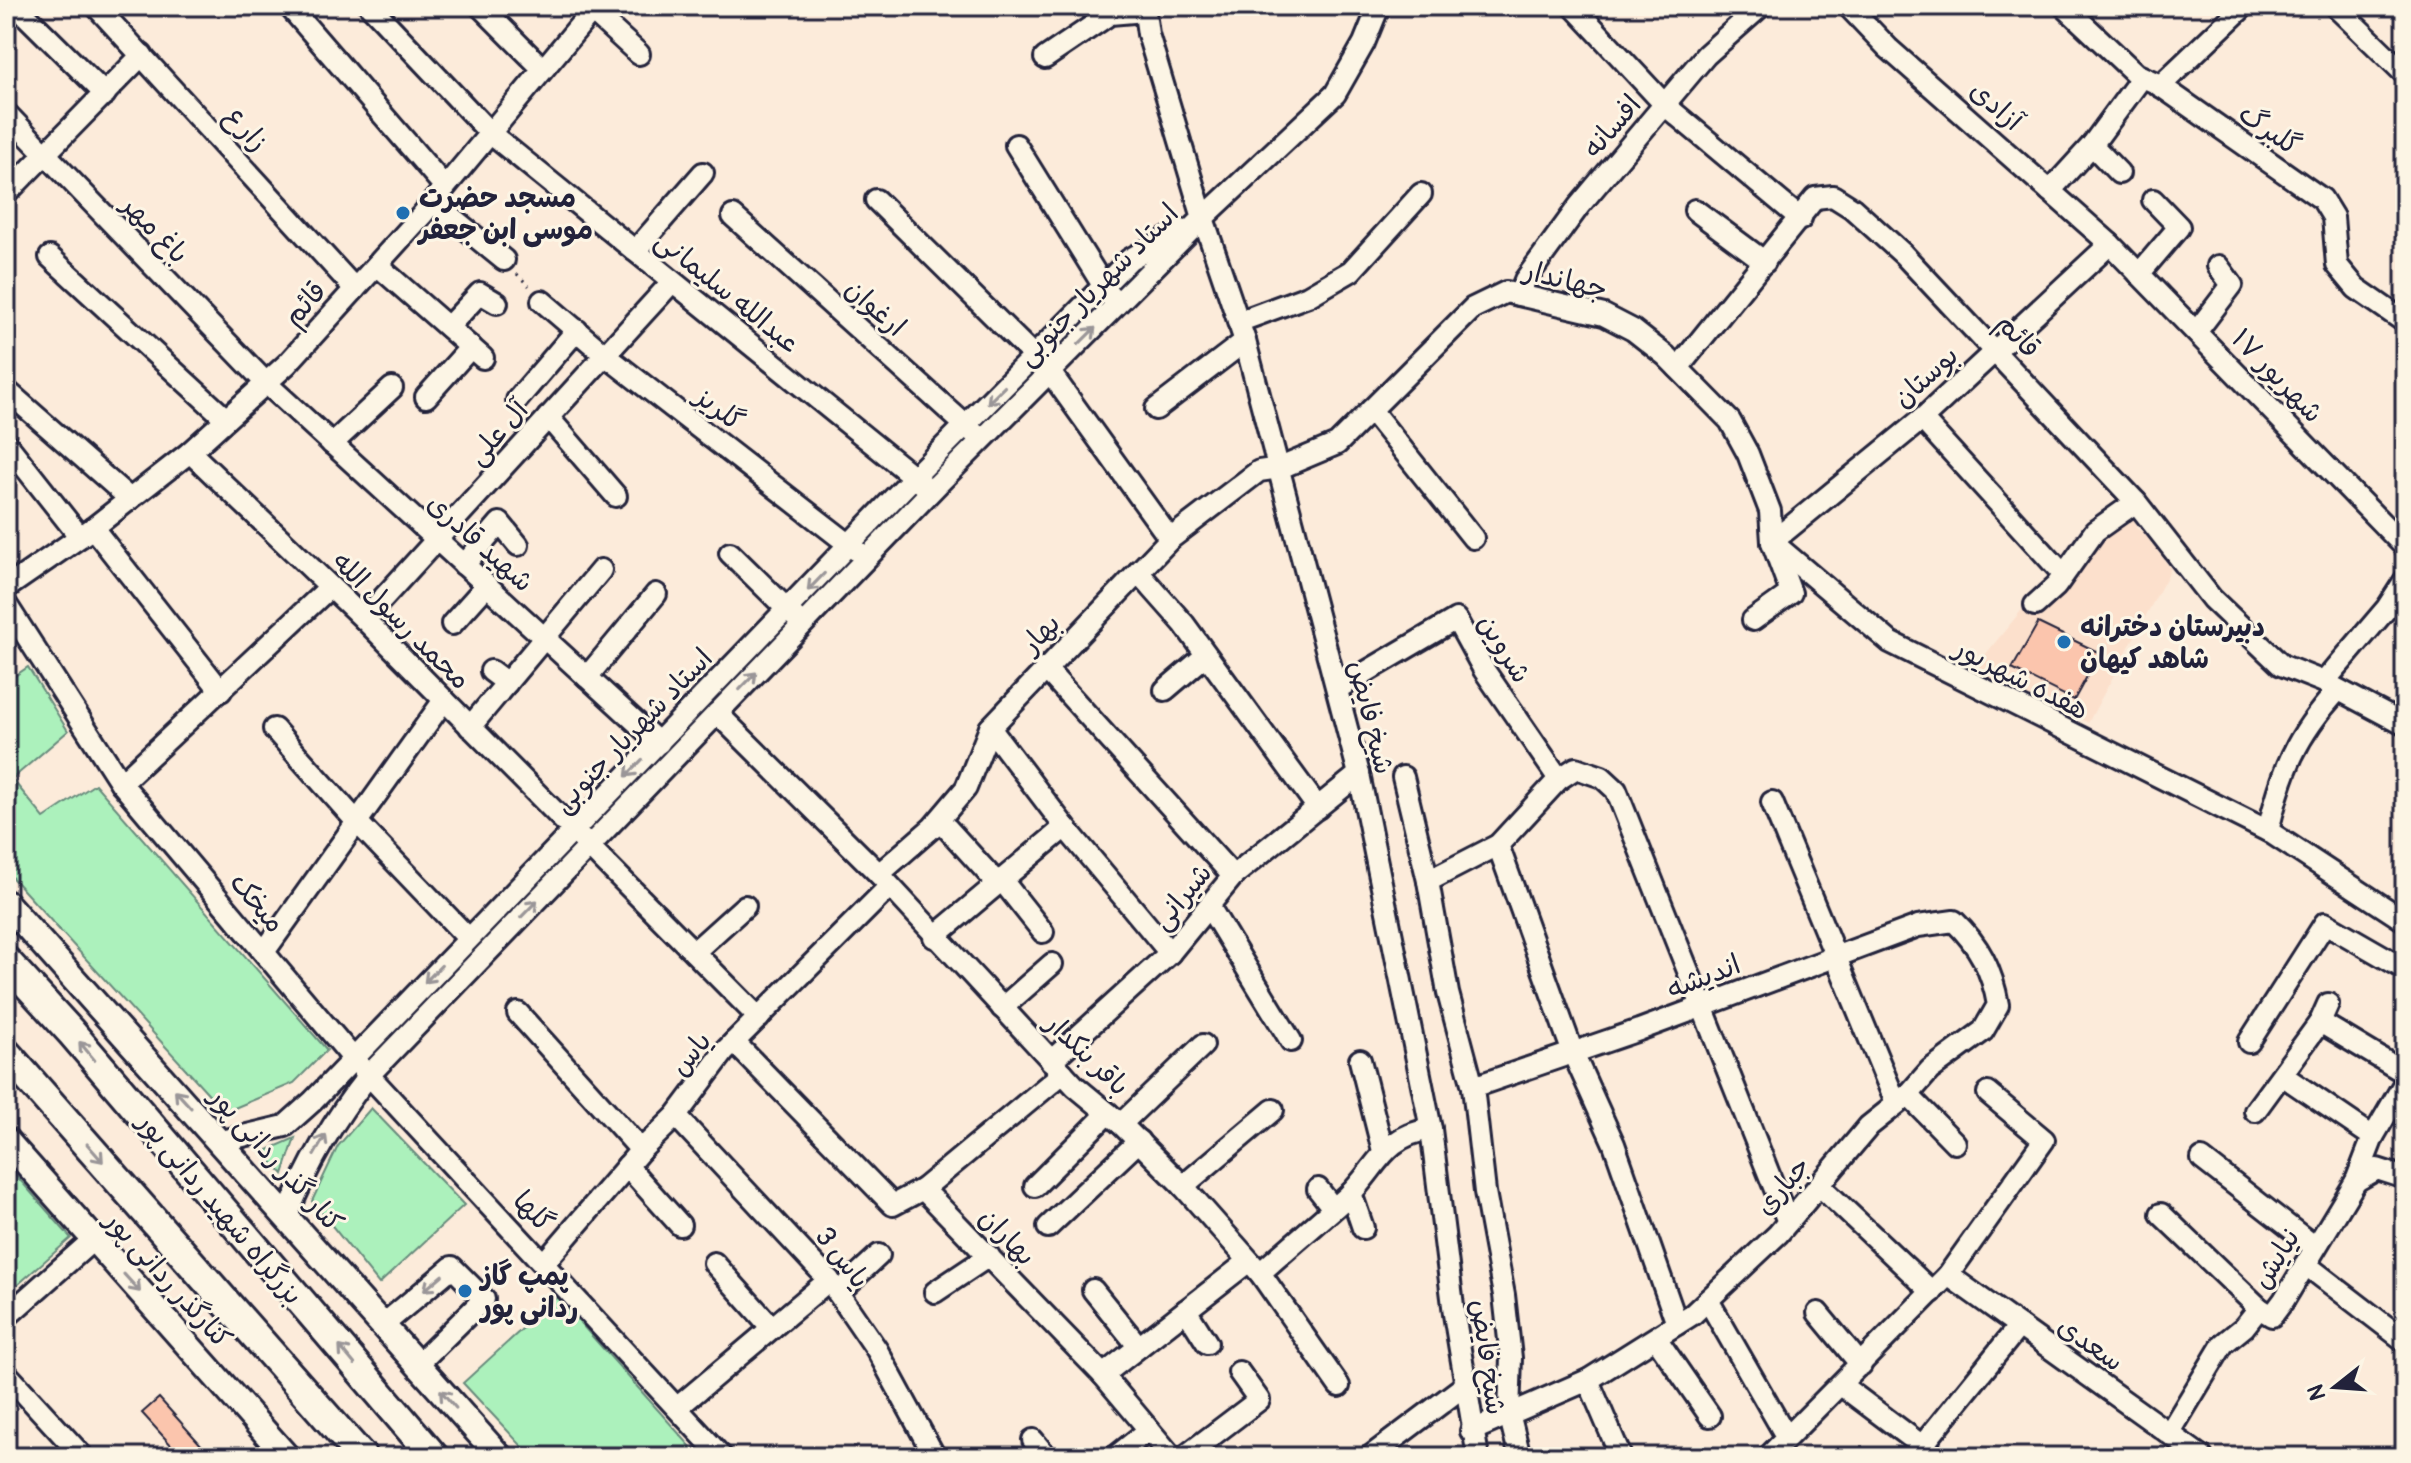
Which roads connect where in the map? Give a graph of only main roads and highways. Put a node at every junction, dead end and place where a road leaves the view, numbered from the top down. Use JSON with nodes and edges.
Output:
{"nodes":[{"id":1,"x":6,"y":903,"type":"edge"},
{"id":2,"x":6,"y":961,"type":"edge"},
{"id":3,"x":6,"y":1053,"type":"edge"},
{"id":4,"x":6,"y":1064,"type":"edge"},
{"id":5,"x":48,"y":1099,"type":"junction"},
{"id":6,"x":6,"y":1140,"type":"edge"},
{"id":7,"x":287,"y":1457,"type":"edge"},
{"id":8,"x":362,"y":1457,"type":"edge"},
{"id":9,"x":434,"y":1457,"type":"edge"},
{"id":10,"x":500,"y":1457,"type":"edge"}],
"edges":[{"from":10,"to":1,"type":"main road","name":"کنار گذر ردانی پور","one_way":true},
{"from":9,"to":2,"type":"highway","name":"بزرگراه شهید ردانی پور","one_way":true},
{"from":3,"to":5,"type":"highway","name":"بزرگراه شهید ردانی پور"},
{"from":4,"to":5,"type":"highway"},
{"from":5,"to":8,"type":"highway","name":"بزرگراه شهید ردانی پور","one_way":true},
{"from":6,"to":7,"type":"main road","name":"کنارگذر ردانی پور","one_way":true}]}
